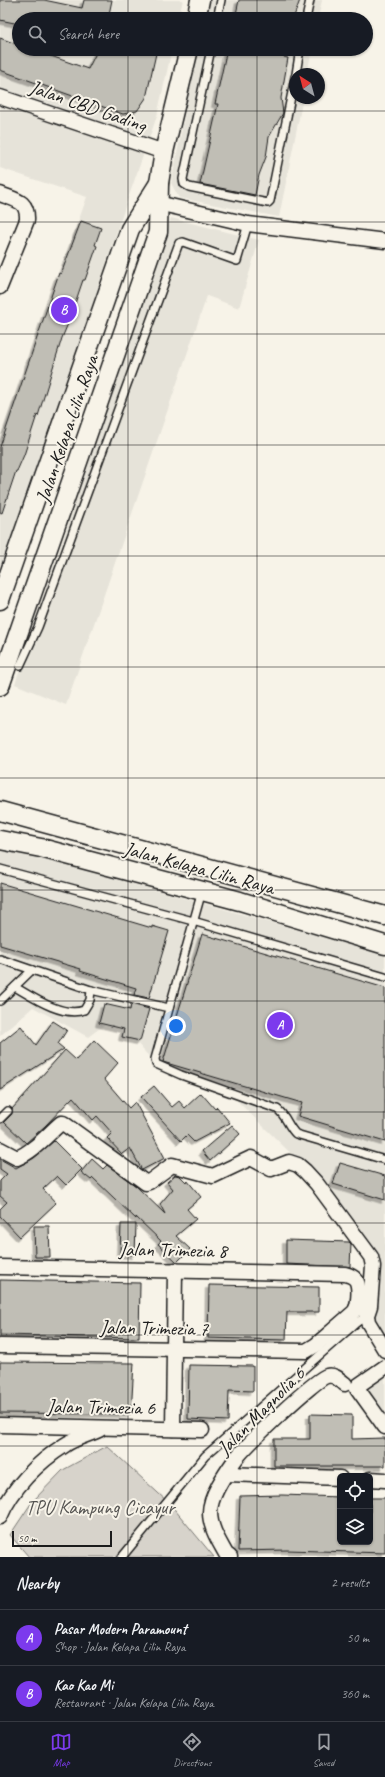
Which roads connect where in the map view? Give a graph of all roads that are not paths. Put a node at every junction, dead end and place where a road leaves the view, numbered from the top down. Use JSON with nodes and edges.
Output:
{"nodes":[{"id":1,"x":200,"y":0,"type":"edge"},
{"id":2,"x":221,"y":0,"type":"edge"},
{"id":3,"x":310,"y":0,"type":"edge"},
{"id":4,"x":197,"y":12,"type":"edge"},
{"id":5,"x":218,"y":12,"type":"edge"},
{"id":6,"x":307,"y":12,"type":"edge"},
{"id":7,"x":187,"y":56,"type":"edge"},
{"id":8,"x":209,"y":56,"type":"edge"},
{"id":9,"x":299,"y":56,"type":"edge"},
{"id":10,"x":297,"y":68,"type":"edge"},
{"id":11,"x":0,"y":97,"type":"edge"},
{"id":12,"x":290,"y":104,"type":"edge"},
{"id":13,"x":164,"y":152,"type":"junction"},
{"id":14,"x":0,"y":194,"type":"edge"},
{"id":15,"x":154,"y":202,"type":"junction"},
{"id":16,"x":248,"y":224,"type":"junction"},
{"id":17,"x":385,"y":241,"type":"edge"},
{"id":18,"x":0,"y":287,"type":"edge"},
{"id":19,"x":39,"y":488,"type":"junction"},
{"id":20,"x":67,"y":495,"type":"junction"},
{"id":21,"x":0,"y":600,"type":"edge"},
{"id":22,"x":30,"y":624,"type":"junction"},
{"id":23,"x":20,"y":666,"type":"dead end"},
{"id":24,"x":0,"y":686,"type":"edge"},
{"id":25,"x":0,"y":812,"type":"edge"},
{"id":26,"x":0,"y":840,"type":"edge"},
{"id":27,"x":0,"y":869,"type":"edge"},
{"id":28,"x":202,"y":891,"type":"junction"},
{"id":29,"x":385,"y":916,"type":"edge"},
{"id":30,"x":193,"y":921,"type":"junction"},
{"id":31,"x":385,"y":945,"type":"edge"},
{"id":32,"x":0,"y":959,"type":"edge"},
{"id":33,"x":32,"y":970,"type":"junction"},
{"id":34,"x":385,"y":977,"type":"edge"},
{"id":35,"x":15,"y":986,"type":"junction"},
{"id":36,"x":91,"y":990,"type":"junction"},
{"id":37,"x":0,"y":1000,"type":"edge"},
{"id":38,"x":169,"y":1008,"type":"junction"},
{"id":39,"x":8,"y":1111,"type":"dead end"},
{"id":40,"x":0,"y":1120,"type":"edge"},
{"id":41,"x":0,"y":1150,"type":"edge"},
{"id":42,"x":385,"y":1160,"type":"edge"},
{"id":43,"x":0,"y":1267,"type":"edge"},
{"id":44,"x":175,"y":1270,"type":"junction"},
{"id":45,"x":367,"y":1315,"type":"junction"},
{"id":46,"x":0,"y":1346,"type":"edge"},
{"id":47,"x":173,"y":1348,"type":"junction"},
{"id":48,"x":385,"y":1350,"type":"edge"},
{"id":49,"x":306,"y":1351,"type":"joint"},
{"id":50,"x":385,"y":1367,"type":"edge"},
{"id":51,"x":345,"y":1384,"type":"dead end"},
{"id":52,"x":0,"y":1425,"type":"edge"},
{"id":53,"x":385,"y":1426,"type":"edge"},
{"id":54,"x":104,"y":1428,"type":"junction"},
{"id":55,"x":174,"y":1429,"type":"junction"},
{"id":56,"x":202,"y":1430,"type":"dead end"},
{"id":57,"x":227,"y":1474,"type":"junction"},
{"id":58,"x":337,"y":1478,"type":"edge"},
{"id":59,"x":373,"y":1479,"type":"edge"},
{"id":60,"x":385,"y":1480,"type":"edge"},
{"id":61,"x":3,"y":1504,"type":"edge"},
{"id":62,"x":0,"y":1517,"type":"edge"},
{"id":63,"x":122,"y":1557,"type":"edge"},
{"id":64,"x":230,"y":1557,"type":"edge"}],
"edges":[{"from":1,"to":4,"type":"street"},
{"from":2,"to":5,"type":"lane"},
{"from":3,"to":6,"type":"lane"},
{"from":7,"to":13,"type":"street","name":"Jalan Kelapa Lilin Raya"},
{"from":8,"to":12,"type":"lane"},
{"from":9,"to":10,"type":"lane"},
{"from":11,"to":13,"type":"street","name":"Jalan CBD Gading"},
{"from":13,"to":15,"type":"street","name":"Jalan Kelapa Lilin Raya"},
{"from":14,"to":18,"type":"street"},
{"from":15,"to":16,"type":"street"},
{"from":15,"to":19,"type":"street","name":"Jalan Kelapa Lilin Raya"},
{"from":15,"to":20,"type":"street","name":"Jalan Kelapa Lilin Raya"},
{"from":16,"to":17,"type":"street"},
{"from":16,"to":22,"type":"lane"},
{"from":19,"to":20,"type":"street"},
{"from":19,"to":21,"type":"street","name":"Jalan Kelapa Lilin Raya"},
{"from":20,"to":22,"type":"street","name":"Jalan Kelapa Lilin Raya"},
{"from":22,"to":23,"type":"lane"},
{"from":22,"to":24,"type":"street","name":"Jalan Kelapa Lilin Raya"},
{"from":25,"to":29,"type":"street","name":"Jalan Kelapa Lilin Raya"},
{"from":26,"to":28,"type":"street","name":"Jalan Kelapa Lilin Raya"},
{"from":27,"to":30,"type":"lane"},
{"from":28,"to":30,"type":"lane"},
{"from":28,"to":31,"type":"street","name":"Jalan Kelapa Lilin Raya"},
{"from":30,"to":34,"type":"lane"},
{"from":30,"to":38,"type":"lane"},
{"from":32,"to":33,"type":"lane"},
{"from":33,"to":35,"type":"lane"},
{"from":33,"to":36,"type":"lane"},
{"from":35,"to":36,"type":"lane"},
{"from":35,"to":37,"type":"lane"},
{"from":36,"to":38,"type":"lane"},
{"from":38,"to":42,"type":"lane"},
{"from":39,"to":40,"type":"lane"},
{"from":41,"to":45,"type":"street"},
{"from":43,"to":44,"type":"street","name":"Jalan Trimezia 8"},
{"from":44,"to":47,"type":"street"},
{"from":44,"to":49,"type":"street","name":"Jalan Trimezia 8"},
{"from":45,"to":48,"type":"street"},
{"from":45,"to":63,"type":"lane"},
{"from":46,"to":47,"type":"street","name":"Jalan Trimezia 7"},
{"from":47,"to":49,"type":"street","name":"Jalan Trimezia 7"},
{"from":47,"to":55,"type":"street"},
{"from":50,"to":53,"type":"street"},
{"from":51,"to":57,"type":"street","name":"Jalan Magnolia 6"},
{"from":52,"to":54,"type":"street","name":"Jalan Trimezia 6"},
{"from":54,"to":55,"type":"street","name":"Jalan Trimezia 6"},
{"from":54,"to":61,"type":"street"},
{"from":55,"to":56,"type":"street","name":"Jalan Trimezia 6"},
{"from":57,"to":58,"type":"street"},
{"from":57,"to":64,"type":"street","name":"Jalan Magnolia 6"},
{"from":59,"to":60,"type":"street"},
{"from":61,"to":62,"type":"street"}]}
